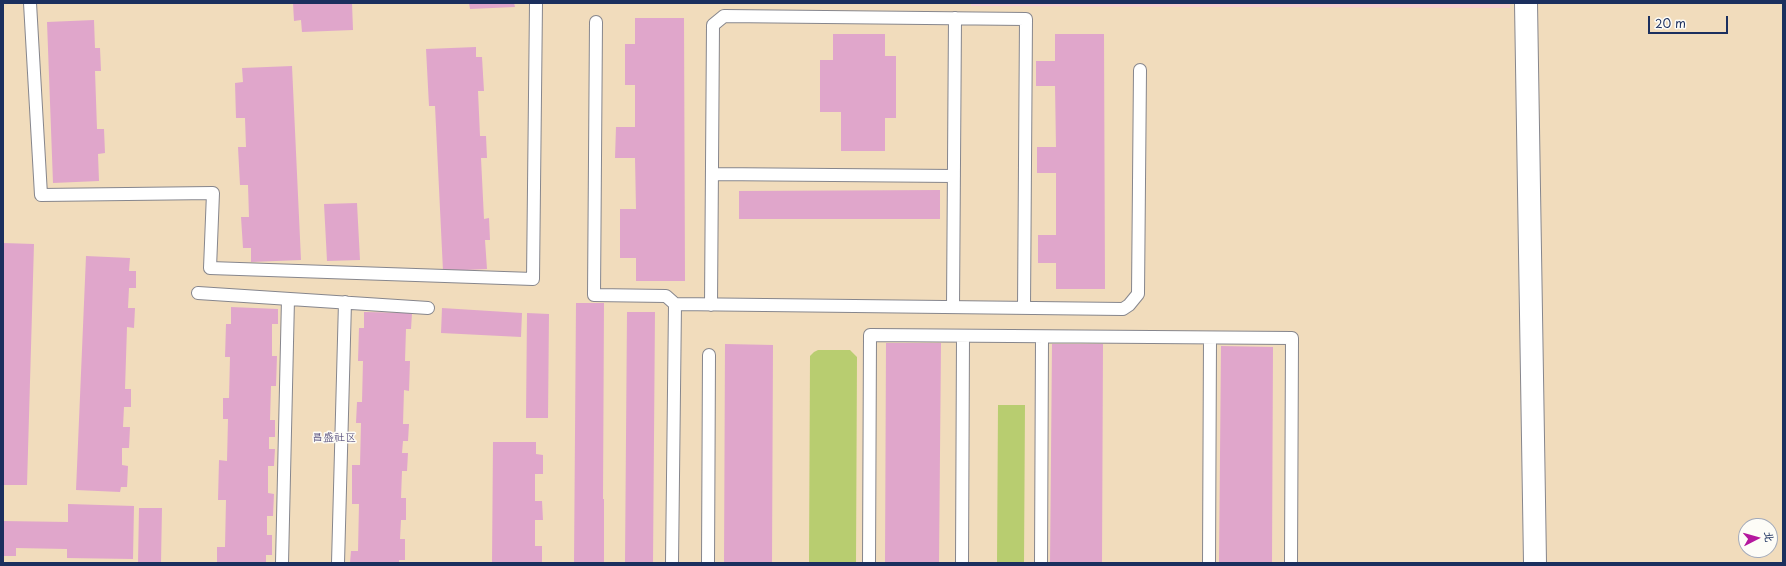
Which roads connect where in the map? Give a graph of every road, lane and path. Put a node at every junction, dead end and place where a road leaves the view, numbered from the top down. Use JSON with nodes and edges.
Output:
{"nodes":[{"id":1,"x":30,"y":3,"type":"edge"},
{"id":2,"x":536,"y":3,"type":"edge"},
{"id":3,"x":1526,"y":3,"type":"edge"},
{"id":4,"x":955,"y":18,"type":"junction"},
{"id":5,"x":596,"y":22,"type":"dead end"},
{"id":6,"x":1140,"y":70,"type":"dead end"},
{"id":7,"x":712,"y":174,"type":"junction"},
{"id":8,"x":954,"y":176,"type":"junction"},
{"id":9,"x":198,"y":293,"type":"dead end"},
{"id":10,"x":288,"y":299,"type":"junction"},
{"id":11,"x":345,"y":302,"type":"junction"},
{"id":12,"x":675,"y":304,"type":"junction"},
{"id":13,"x":710,"y":305,"type":"junction"},
{"id":14,"x":953,"y":307,"type":"junction"},
{"id":15,"x":1024,"y":307,"type":"junction"},
{"id":16,"x":428,"y":308,"type":"dead end"},
{"id":17,"x":963,"y":336,"type":"junction"},
{"id":18,"x":1042,"y":337,"type":"junction"},
{"id":19,"x":1210,"y":338,"type":"junction"},
{"id":20,"x":709,"y":354,"type":"dead end"},
{"id":21,"x":282,"y":563,"type":"edge"},
{"id":22,"x":338,"y":563,"type":"edge"},
{"id":23,"x":672,"y":563,"type":"edge"},
{"id":24,"x":708,"y":563,"type":"edge"},
{"id":25,"x":869,"y":563,"type":"edge"},
{"id":26,"x":962,"y":563,"type":"edge"},
{"id":27,"x":1041,"y":563,"type":"edge"},
{"id":28,"x":1209,"y":563,"type":"edge"},
{"id":29,"x":1291,"y":563,"type":"edge"},
{"id":30,"x":1535,"y":563,"type":"edge"}],
"edges":[{"from":1,"to":2,"type":"lane"},
{"from":3,"to":30,"type":"street"},
{"from":4,"to":7,"type":"lane"},
{"from":4,"to":8,"type":"lane"},
{"from":4,"to":15,"type":"lane"},
{"from":5,"to":12,"type":"lane"},
{"from":6,"to":15,"type":"lane"},
{"from":7,"to":8,"type":"lane"},
{"from":7,"to":13,"type":"lane"},
{"from":8,"to":14,"type":"lane"},
{"from":9,"to":10,"type":"lane"},
{"from":10,"to":11,"type":"lane"},
{"from":10,"to":21,"type":"lane"},
{"from":11,"to":16,"type":"lane"},
{"from":11,"to":22,"type":"lane"},
{"from":12,"to":13,"type":"lane"},
{"from":12,"to":23,"type":"lane"},
{"from":13,"to":14,"type":"lane"},
{"from":14,"to":15,"type":"lane"},
{"from":17,"to":18,"type":"lane"},
{"from":17,"to":25,"type":"lane"},
{"from":17,"to":26,"type":"lane"},
{"from":18,"to":19,"type":"lane"},
{"from":18,"to":27,"type":"lane"},
{"from":19,"to":28,"type":"lane"},
{"from":19,"to":29,"type":"lane"},
{"from":20,"to":24,"type":"lane"}]}
